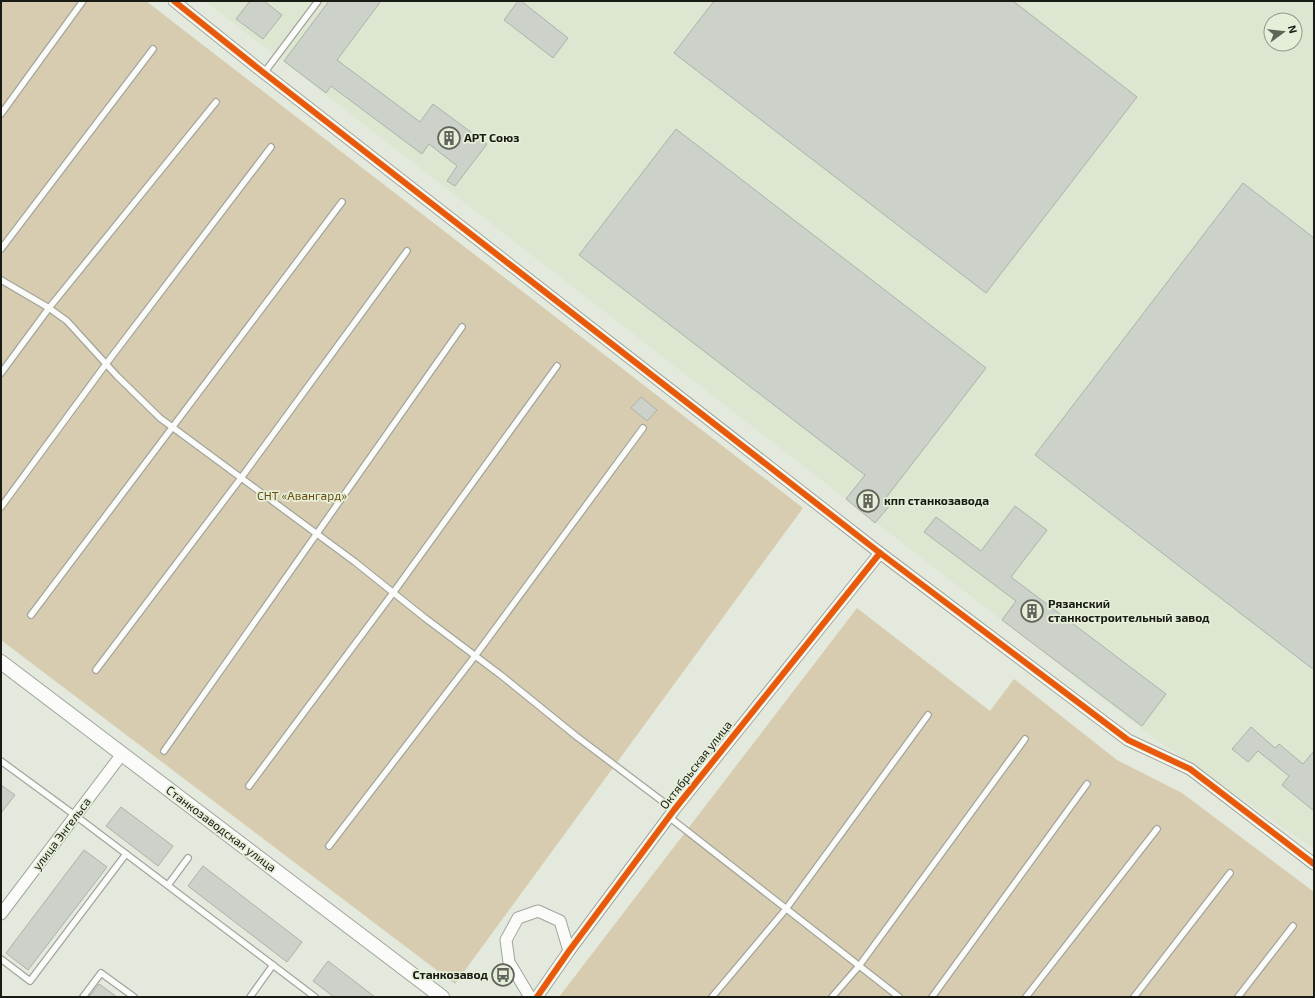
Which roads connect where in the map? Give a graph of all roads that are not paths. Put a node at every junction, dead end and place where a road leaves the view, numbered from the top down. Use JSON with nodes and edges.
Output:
{"nodes":[{"id":1,"x":83,"y":1,"type":"edge"},
{"id":2,"x":174,"y":1,"type":"edge"},
{"id":3,"x":318,"y":1,"type":"edge"},
{"id":4,"x":152,"y":48,"type":"dead end"},
{"id":5,"x":264,"y":73,"type":"junction"},
{"id":6,"x":216,"y":102,"type":"dead end"},
{"id":7,"x":1,"y":114,"type":"edge"},
{"id":8,"x":271,"y":147,"type":"dead end"},
{"id":9,"x":342,"y":202,"type":"dead end"},
{"id":10,"x":1,"y":249,"type":"edge"},
{"id":11,"x":407,"y":251,"type":"dead end"},
{"id":12,"x":1,"y":280,"type":"edge"},
{"id":13,"x":49,"y":308,"type":"junction"},
{"id":14,"x":462,"y":327,"type":"dead end"},
{"id":15,"x":106,"y":364,"type":"junction"},
{"id":16,"x":557,"y":366,"type":"dead end"},
{"id":17,"x":1,"y":373,"type":"edge"},
{"id":18,"x":172,"y":428,"type":"junction"},
{"id":19,"x":643,"y":428,"type":"dead end"},
{"id":20,"x":241,"y":478,"type":"junction"},
{"id":21,"x":1,"y":507,"type":"edge"},
{"id":22,"x":317,"y":534,"type":"junction"},
{"id":23,"x":880,"y":553,"type":"junction"},
{"id":24,"x":393,"y":593,"type":"junction"},
{"id":25,"x":31,"y":615,"type":"dead end"},
{"id":26,"x":475,"y":656,"type":"junction"},
{"id":27,"x":1,"y":662,"type":"edge"},
{"id":28,"x":96,"y":670,"type":"dead end"},
{"id":29,"x":928,"y":715,"type":"dead end"},
{"id":30,"x":1025,"y":739,"type":"dead end"},
{"id":31,"x":164,"y":751,"type":"dead end"},
{"id":32,"x":122,"y":754,"type":"junction"},
{"id":33,"x":1,"y":761,"type":"edge"},
{"id":34,"x":1086,"y":784,"type":"dead end"},
{"id":35,"x":249,"y":786,"type":"dead end"},
{"id":36,"x":671,"y":813,"type":"junction"},
{"id":37,"x":76,"y":816,"type":"junction"},
{"id":38,"x":1157,"y":829,"type":"dead end"},
{"id":39,"x":329,"y":846,"type":"dead end"},
{"id":40,"x":126,"y":854,"type":"junction"},
{"id":41,"x":188,"y":858,"type":"dead end"},
{"id":42,"x":1314,"y":864,"type":"edge"},
{"id":43,"x":1230,"y":873,"type":"dead end"},
{"id":44,"x":168,"y":885,"type":"junction"},
{"id":45,"x":786,"y":909,"type":"junction"},
{"id":46,"x":1,"y":914,"type":"edge"},
{"id":47,"x":1293,"y":926,"type":"dead end"},
{"id":48,"x":569,"y":951,"type":"junction"},
{"id":49,"x":1,"y":959,"type":"edge"},
{"id":50,"x":273,"y":965,"type":"junction"},
{"id":51,"x":859,"y":966,"type":"junction"},
{"id":52,"x":83,"y":997,"type":"edge"},
{"id":53,"x":134,"y":997,"type":"edge"},
{"id":54,"x":250,"y":997,"type":"edge"},
{"id":55,"x":315,"y":997,"type":"edge"},
{"id":56,"x":442,"y":997,"type":"edge"},
{"id":57,"x":530,"y":997,"type":"edge"},
{"id":58,"x":537,"y":997,"type":"edge"},
{"id":59,"x":712,"y":997,"type":"edge"},
{"id":60,"x":832,"y":997,"type":"edge"},
{"id":61,"x":899,"y":997,"type":"edge"},
{"id":62,"x":932,"y":997,"type":"edge"},
{"id":63,"x":1026,"y":997,"type":"edge"},
{"id":64,"x":1134,"y":997,"type":"edge"},
{"id":65,"x":1238,"y":997,"type":"edge"}],
"edges":[{"from":1,"to":7,"type":"lane"},
{"from":2,"to":5,"type":"street"},
{"from":3,"to":5,"type":"lane"},
{"from":4,"to":10,"type":"lane"},
{"from":5,"to":23,"type":"street"},
{"from":6,"to":13,"type":"lane"},
{"from":8,"to":15,"type":"lane"},
{"from":9,"to":18,"type":"lane"},
{"from":11,"to":20,"type":"lane"},
{"from":12,"to":13,"type":"lane"},
{"from":13,"to":15,"type":"lane"},
{"from":13,"to":17,"type":"lane"},
{"from":14,"to":22,"type":"lane"},
{"from":15,"to":18,"type":"lane"},
{"from":15,"to":21,"type":"lane"},
{"from":16,"to":24,"type":"lane"},
{"from":18,"to":20,"type":"lane"},
{"from":18,"to":25,"type":"lane"},
{"from":19,"to":26,"type":"lane"},
{"from":20,"to":22,"type":"lane"},
{"from":20,"to":28,"type":"lane"},
{"from":22,"to":24,"type":"lane"},
{"from":22,"to":31,"type":"lane"},
{"from":23,"to":36,"type":"street","name":"Октябрьская улица"},
{"from":23,"to":42,"type":"street"},
{"from":24,"to":26,"type":"lane"},
{"from":24,"to":35,"type":"lane"},
{"from":26,"to":36,"type":"lane"},
{"from":26,"to":39,"type":"lane"},
{"from":27,"to":32,"type":"street","name":"Станкозаводская улица"},
{"from":29,"to":45,"type":"lane"},
{"from":30,"to":51,"type":"lane"},
{"from":32,"to":37,"type":"street","name":"улица Энгельса"},
{"from":32,"to":56,"type":"street","name":"Станкозаводская улица"},
{"from":33,"to":37,"type":"lane"},
{"from":34,"to":62,"type":"lane"},
{"from":36,"to":45,"type":"lane"},
{"from":36,"to":48,"type":"street","name":"Октябрьская улица"},
{"from":37,"to":40,"type":"lane"},
{"from":37,"to":46,"type":"street","name":"улица Энгельса"},
{"from":38,"to":63,"type":"lane"},
{"from":40,"to":44,"type":"lane"},
{"from":40,"to":49,"type":"lane"},
{"from":41,"to":44,"type":"lane"},
{"from":43,"to":64,"type":"lane"},
{"from":44,"to":50,"type":"lane"},
{"from":45,"to":51,"type":"lane"},
{"from":45,"to":59,"type":"lane"},
{"from":47,"to":65,"type":"lane"},
{"from":48,"to":57,"type":"street"},
{"from":48,"to":58,"type":"street","name":"Октябрьская улица"},
{"from":50,"to":54,"type":"lane"},
{"from":50,"to":55,"type":"lane"},
{"from":51,"to":60,"type":"lane"},
{"from":51,"to":61,"type":"lane"},
{"from":52,"to":53,"type":"lane"}]}
